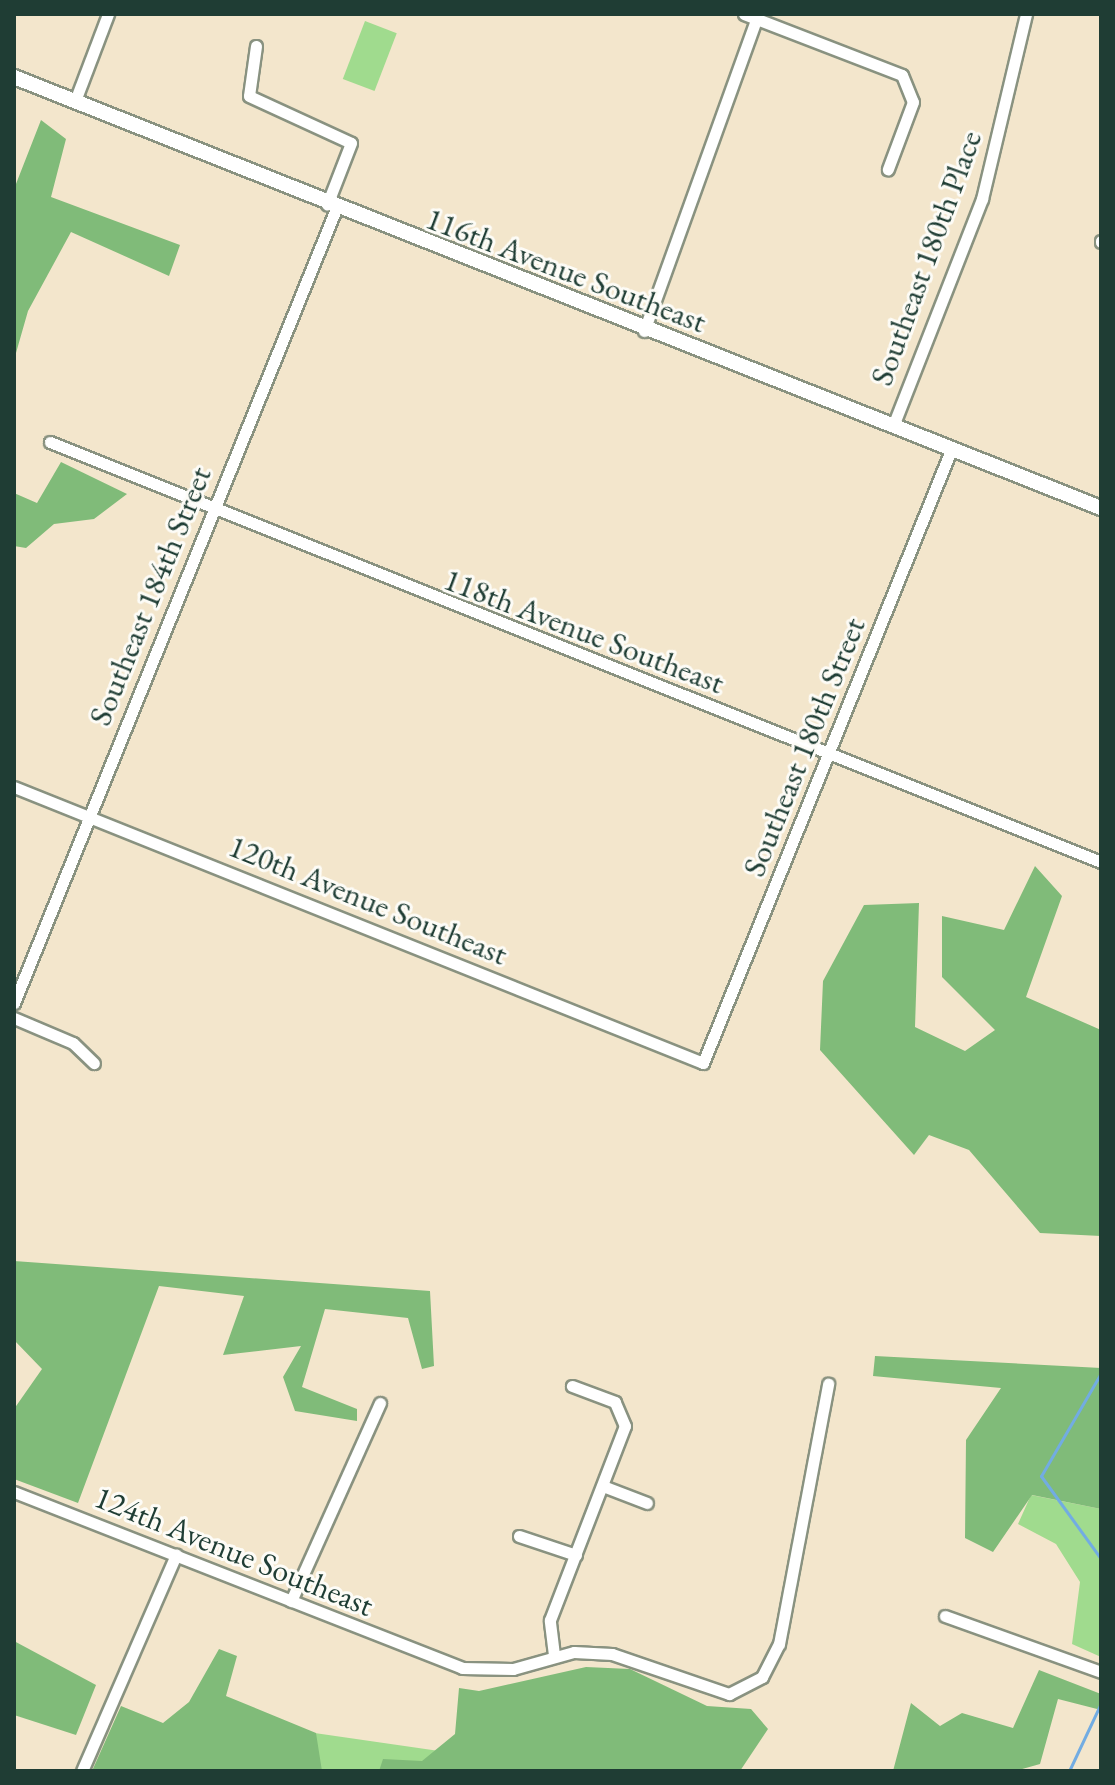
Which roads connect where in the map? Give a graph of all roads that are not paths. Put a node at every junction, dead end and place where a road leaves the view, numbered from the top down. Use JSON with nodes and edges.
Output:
{"nodes":[{"id":1,"x":108,"y":14,"type":"edge"},
{"id":2,"x":744,"y":14,"type":"edge"},
{"id":3,"x":1026,"y":14,"type":"edge"},
{"id":4,"x":757,"y":16,"type":"edge"},
{"id":5,"x":256,"y":46,"type":"dead end"},
{"id":6,"x":14,"y":77,"type":"edge"},
{"id":7,"x":75,"y":101,"type":"junction"},
{"id":8,"x":888,"y":169,"type":"dead end"},
{"id":9,"x":331,"y":207,"type":"junction"},
{"id":10,"x":644,"y":331,"type":"junction"},
{"id":11,"x":893,"y":426,"type":"junction"},
{"id":12,"x":50,"y":442,"type":"dead end"},
{"id":13,"x":951,"y":450,"type":"junction"},
{"id":14,"x":1101,"y":508,"type":"edge"},
{"id":15,"x":213,"y":511,"type":"junction"},
{"id":16,"x":830,"y":756,"type":"junction"},
{"id":17,"x":14,"y":787,"type":"edge"},
{"id":18,"x":89,"y":817,"type":"junction"},
{"id":19,"x":1101,"y":862,"type":"edge"},
{"id":20,"x":14,"y":1003,"type":"edge"},
{"id":21,"x":14,"y":1018,"type":"edge"},
{"id":22,"x":94,"y":1063,"type":"dead end"},
{"id":23,"x":703,"y":1063,"type":"joint"},
{"id":24,"x":828,"y":1384,"type":"dead end"},
{"id":25,"x":572,"y":1386,"type":"dead end"},
{"id":26,"x":380,"y":1403,"type":"dead end"},
{"id":27,"x":603,"y":1486,"type":"junction"},
{"id":28,"x":14,"y":1492,"type":"edge"},
{"id":29,"x":647,"y":1503,"type":"dead end"},
{"id":30,"x":519,"y":1536,"type":"dead end"},
{"id":31,"x":176,"y":1555,"type":"junction"},
{"id":32,"x":576,"y":1555,"type":"junction"},
{"id":33,"x":291,"y":1601,"type":"junction"},
{"id":34,"x":945,"y":1616,"type":"dead end"},
{"id":35,"x":554,"y":1655,"type":"junction"},
{"id":36,"x":1101,"y":1672,"type":"edge"},
{"id":37,"x":82,"y":1771,"type":"edge"}],
"edges":[{"from":1,"to":7,"type":"street"},
{"from":2,"to":4,"type":"street"},
{"from":3,"to":11,"type":"street","name":"Southeast 180th Place"},
{"from":4,"to":8,"type":"street"},
{"from":4,"to":10,"type":"street"},
{"from":5,"to":9,"type":"street","name":"Southeast 184th Street"},
{"from":6,"to":7,"type":"street","name":"116th Avenue Southeast"},
{"from":7,"to":9,"type":"street","name":"116th Avenue Southeast"},
{"from":9,"to":10,"type":"street","name":"116th Avenue Southeast"},
{"from":9,"to":15,"type":"street","name":"Southeast 184th Street"},
{"from":10,"to":11,"type":"street","name":"116th Avenue Southeast"},
{"from":11,"to":13,"type":"street","name":"116th Avenue Southeast"},
{"from":12,"to":15,"type":"street","name":"118th Avenue Southeast"},
{"from":13,"to":14,"type":"street","name":"116th Avenue Southeast"},
{"from":13,"to":16,"type":"street","name":"Southeast 180th Street"},
{"from":15,"to":16,"type":"street","name":"118th Avenue Southeast"},
{"from":15,"to":18,"type":"street","name":"Southeast 184th Street"},
{"from":16,"to":19,"type":"street","name":"118th Avenue Southeast"},
{"from":16,"to":23,"type":"street","name":"Southeast 180th Street"},
{"from":17,"to":18,"type":"street","name":"120th Avenue Southeast"},
{"from":18,"to":20,"type":"street","name":"Southeast 184th Street"},
{"from":18,"to":23,"type":"street","name":"120th Avenue Southeast"},
{"from":21,"to":22,"type":"street"},
{"from":24,"to":35,"type":"street","name":"124th Avenue Southeast"},
{"from":25,"to":27,"type":"street"},
{"from":26,"to":33,"type":"street"},
{"from":27,"to":29,"type":"street"},
{"from":27,"to":32,"type":"street"},
{"from":28,"to":31,"type":"street","name":"124th Avenue Southeast"},
{"from":30,"to":32,"type":"street"},
{"from":31,"to":33,"type":"street","name":"124th Avenue Southeast"},
{"from":31,"to":37,"type":"street"},
{"from":32,"to":35,"type":"street"},
{"from":33,"to":35,"type":"street","name":"124th Avenue Southeast"},
{"from":34,"to":36,"type":"street"}]}
